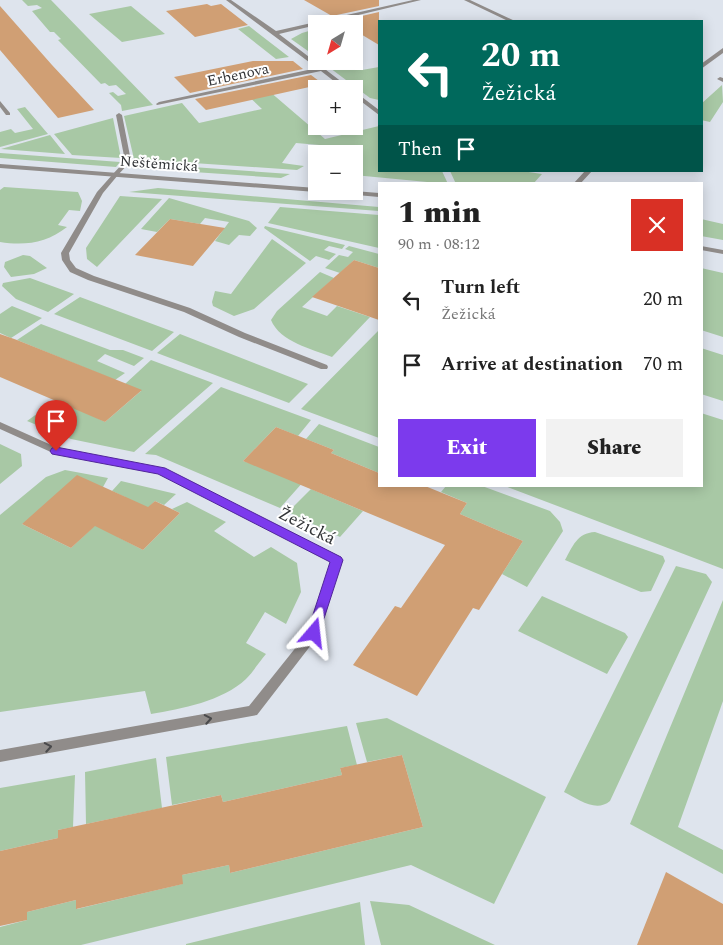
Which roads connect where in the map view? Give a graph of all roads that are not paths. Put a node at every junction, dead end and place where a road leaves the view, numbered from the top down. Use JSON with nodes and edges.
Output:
{"nodes":[{"id":1,"x":228,"y":0,"type":"edge"},
{"id":2,"x":419,"y":0,"type":"edge"},
{"id":3,"x":466,"y":0,"type":"edge"},
{"id":4,"x":355,"y":15,"type":"edge"},
{"id":5,"x":510,"y":20,"type":"edge"},
{"id":6,"x":308,"y":26,"type":"edge"},
{"id":7,"x":275,"y":33,"type":"junction"},
{"id":8,"x":723,"y":50,"type":"edge"},
{"id":9,"x":308,"y":58,"type":"edge"},
{"id":10,"x":703,"y":65,"type":"edge"},
{"id":11,"x":317,"y":70,"type":"edge"},
{"id":12,"x":323,"y":70,"type":"edge"},
{"id":13,"x":336,"y":80,"type":"edge"},
{"id":14,"x":363,"y":100,"type":"edge"},
{"id":15,"x":0,"y":103,"type":"edge"},
{"id":16,"x":159,"y":104,"type":"dead end"},
{"id":17,"x":378,"y":112,"type":"edge"},
{"id":18,"x":8,"y":114,"type":"dead end"},
{"id":19,"x":119,"y":115,"type":"dead end"},
{"id":20,"x":0,"y":166,"type":"edge"},
{"id":21,"x":588,"y":172,"type":"edge"},
{"id":22,"x":115,"y":174,"type":"junction"},
{"id":23,"x":578,"y":182,"type":"edge"},
{"id":24,"x":308,"y":189,"type":"edge"},
{"id":25,"x":363,"y":194,"type":"edge"},
{"id":26,"x":378,"y":195,"type":"edge"},
{"id":27,"x":703,"y":248,"type":"edge"},
{"id":28,"x":723,"y":252,"type":"edge"},
{"id":29,"x":324,"y":366,"type":"dead end"},
{"id":30,"x":0,"y":425,"type":"edge"},
{"id":31,"x":0,"y":756,"type":"edge"}],
"edges":[{"from":1,"to":7,"type":"street"},
{"from":2,"to":4,"type":"street"},
{"from":3,"to":5,"type":"street"},
{"from":6,"to":7,"type":"street"},
{"from":7,"to":9,"type":"street"},
{"from":8,"to":10,"type":"street"},
{"from":11,"to":16,"type":"street","name":"Erbenova"},
{"from":12,"to":13,"type":"street"},
{"from":14,"to":17,"type":"street"},
{"from":15,"to":18,"type":"street"},
{"from":19,"to":22,"type":"street"},
{"from":20,"to":22,"type":"street","name":"Neštěmická"},
{"from":21,"to":23,"type":"street"},
{"from":22,"to":24,"type":"street","name":"Neštěmická"},
{"from":22,"to":29,"type":"street"},
{"from":25,"to":26,"type":"street"},
{"from":27,"to":28,"type":"street"},
{"from":31,"to":30,"type":"street","name":"Žežická","one_way":true}]}
